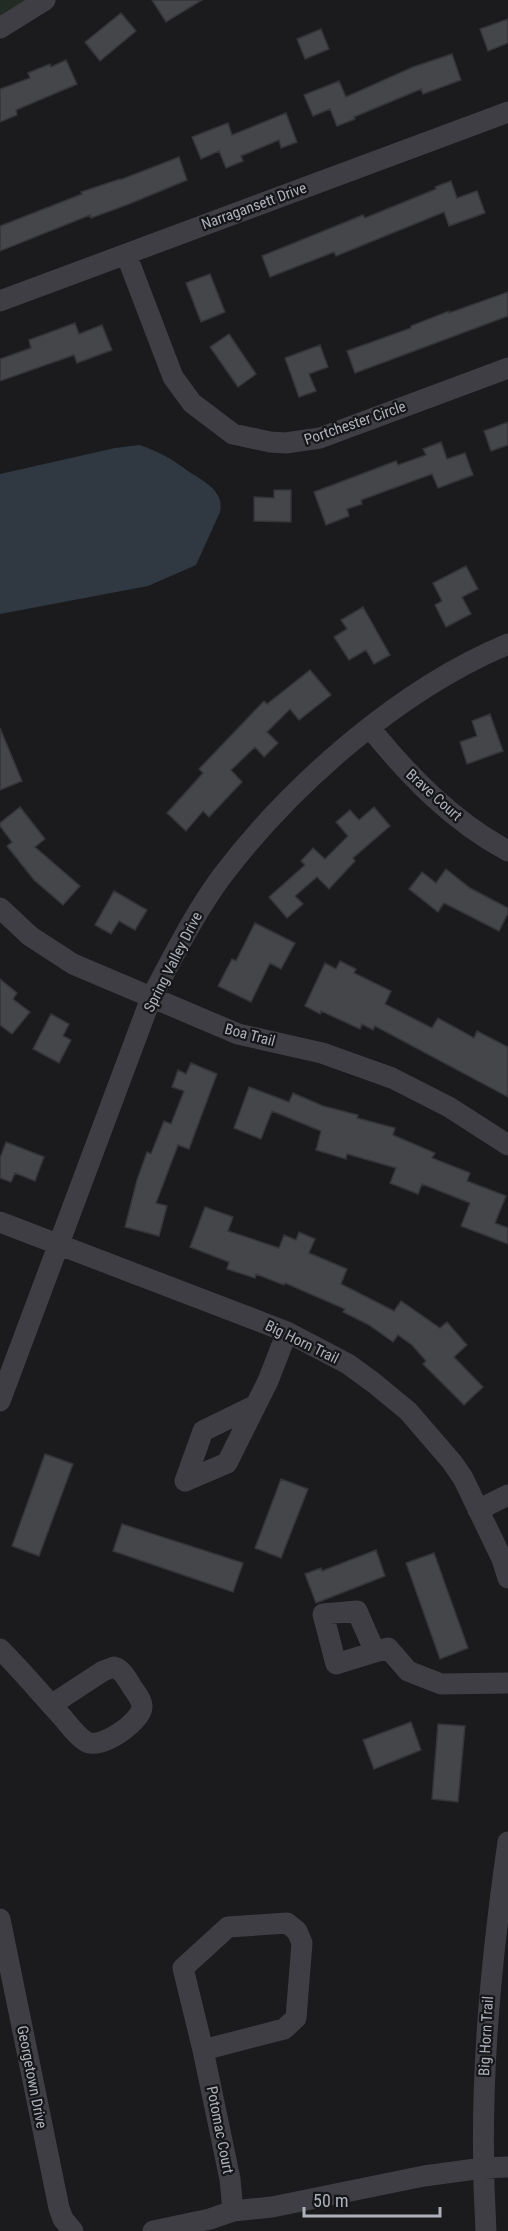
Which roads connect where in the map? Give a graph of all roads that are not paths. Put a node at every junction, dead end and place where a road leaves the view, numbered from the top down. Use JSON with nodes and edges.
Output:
{"nodes":[{"id":1,"x":45,"y":0,"type":"edge"},
{"id":2,"x":0,"y":28,"type":"edge"},
{"id":3,"x":508,"y":112,"type":"edge"},
{"id":4,"x":126,"y":254,"type":"junction"},
{"id":5,"x":0,"y":301,"type":"edge"},
{"id":6,"x":508,"y":368,"type":"edge"},
{"id":7,"x":508,"y":644,"type":"edge"},
{"id":8,"x":370,"y":728,"type":"junction"},
{"id":9,"x":508,"y":851,"type":"edge"},
{"id":10,"x":0,"y":908,"type":"edge"},
{"id":11,"x":151,"y":998,"type":"junction"},
{"id":12,"x":508,"y":1146,"type":"edge"},
{"id":13,"x":0,"y":1221,"type":"edge"},
{"id":14,"x":59,"y":1245,"type":"junction"},
{"id":15,"x":287,"y":1332,"type":"junction"},
{"id":16,"x":0,"y":1401,"type":"edge"},
{"id":17,"x":256,"y":1405,"type":"dead end"},
{"id":18,"x":508,"y":1495,"type":"edge"},
{"id":19,"x":478,"y":1510,"type":"junction"},
{"id":20,"x":508,"y":1578,"type":"edge"},
{"id":21,"x":0,"y":1649,"type":"edge"},
{"id":22,"x":375,"y":1652,"type":"dead end"},
{"id":23,"x":508,"y":1683,"type":"edge"},
{"id":24,"x":51,"y":1705,"type":"dead end"},
{"id":25,"x":508,"y":1842,"type":"edge"},
{"id":26,"x":0,"y":1919,"type":"edge"},
{"id":27,"x":499,"y":1970,"type":"edge"},
{"id":28,"x":203,"y":2050,"type":"junction"},
{"id":29,"x":508,"y":2167,"type":"edge"},
{"id":30,"x":483,"y":2168,"type":"junction"},
{"id":31,"x":233,"y":2211,"type":"junction"},
{"id":32,"x":73,"y":2231,"type":"edge"},
{"id":33,"x":153,"y":2231,"type":"edge"},
{"id":34,"x":486,"y":2231,"type":"edge"}],
"edges":[{"from":1,"to":2,"type":"street"},
{"from":3,"to":4,"type":"street","name":"Narragansett Drive"},
{"from":4,"to":5,"type":"street","name":"Narragansett Drive"},
{"from":4,"to":6,"type":"street","name":"Portchester Circle"},
{"from":7,"to":8,"type":"street","name":"Spring Valley Drive"},
{"from":8,"to":9,"type":"street","name":"Brave Court"},
{"from":8,"to":11,"type":"street","name":"Spring Valley Drive"},
{"from":10,"to":11,"type":"street","name":"Boa Trail"},
{"from":11,"to":12,"type":"street","name":"Boa Trail"},
{"from":11,"to":14,"type":"street","name":"Spring Valley Drive"},
{"from":13,"to":14,"type":"street","name":"Big Horn Trail"},
{"from":14,"to":15,"type":"street","name":"Big Horn Trail"},
{"from":14,"to":16,"type":"street","name":"Spring Valley Drive"},
{"from":15,"to":17,"type":"street"},
{"from":15,"to":19,"type":"street","name":"Big Horn Trail"},
{"from":18,"to":19,"type":"street"},
{"from":19,"to":20,"type":"street","name":"Big Horn Trail"},
{"from":21,"to":24,"type":"street"},
{"from":22,"to":23,"type":"street"},
{"from":25,"to":27,"type":"street","name":"Big Horn Trail"},
{"from":26,"to":32,"type":"street","name":"Georgetown Drive"},
{"from":27,"to":30,"type":"street","name":"Big Horn Trail"},
{"from":28,"to":28,"type":"street","name":"Potomac Court"},
{"from":28,"to":31,"type":"street","name":"Potomac Court"},
{"from":29,"to":30,"type":"street"},
{"from":30,"to":31,"type":"street"},
{"from":30,"to":34,"type":"street","name":"Big Horn Trail"},
{"from":31,"to":33,"type":"street"}]}
